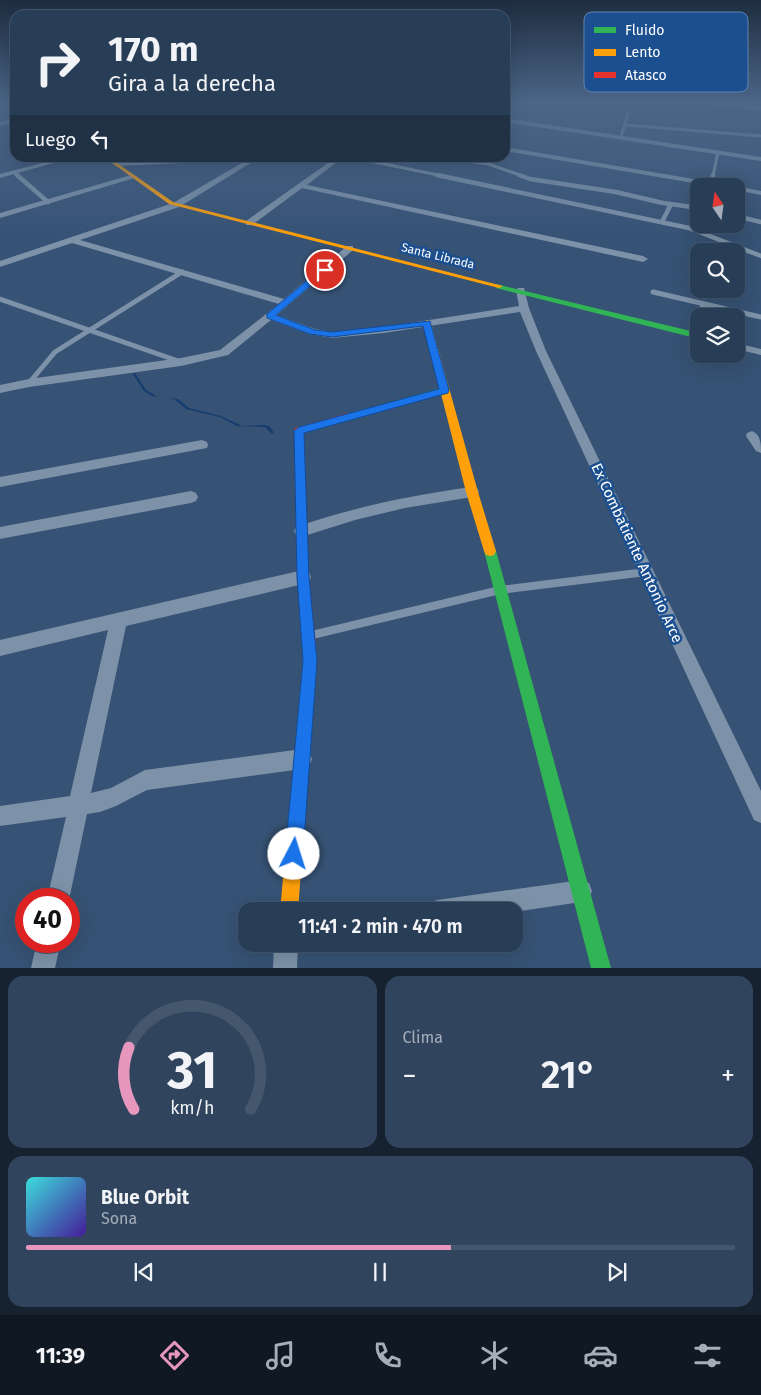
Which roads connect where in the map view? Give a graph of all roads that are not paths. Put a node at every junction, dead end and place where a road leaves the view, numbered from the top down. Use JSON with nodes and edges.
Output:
{"nodes":[{"id":1,"x":693,"y":148,"type":"edge"},
{"id":2,"x":510,"y":150,"type":"edge"},
{"id":3,"x":718,"y":152,"type":"junction"},
{"id":4,"x":761,"y":159,"type":"edge"},
{"id":5,"x":52,"y":162,"type":"edge"},
{"id":6,"x":113,"y":162,"type":"edge"},
{"id":7,"x":163,"y":162,"type":"edge"},
{"id":8,"x":249,"y":162,"type":"edge"},
{"id":9,"x":333,"y":162,"type":"edge"},
{"id":10,"x":379,"y":162,"type":"edge"},
{"id":11,"x":475,"y":162,"type":"edge"},
{"id":12,"x":116,"y":164,"type":"junction"},
{"id":13,"x":12,"y":172,"type":"junction"},
{"id":14,"x":0,"y":176,"type":"edge"},
{"id":15,"x":134,"y":176,"type":"junction"},
{"id":16,"x":712,"y":178,"type":"edge"},
{"id":17,"x":690,"y":181,"type":"edge"},
{"id":18,"x":300,"y":186,"type":"junction"},
{"id":19,"x":745,"y":190,"type":"edge"},
{"id":20,"x":761,"y":193,"type":"edge"},
{"id":21,"x":48,"y":202,"type":"junction"},
{"id":22,"x":174,"y":204,"type":"junction"},
{"id":23,"x":671,"y":204,"type":"junction"},
{"id":24,"x":690,"y":207,"type":"edge"},
{"id":25,"x":0,"y":216,"type":"edge"},
{"id":26,"x":745,"y":218,"type":"edge"},
{"id":27,"x":662,"y":222,"type":"junction"},
{"id":28,"x":761,"y":222,"type":"edge"},
{"id":29,"x":250,"y":223,"type":"junction"},
{"id":30,"x":71,"y":240,"type":"junction"},
{"id":31,"x":350,"y":248,"type":"junction"},
{"id":32,"x":761,"y":256,"type":"edge"},
{"id":33,"x":643,"y":259,"type":"dead end"},
{"id":34,"x":0,"y":264,"type":"edge"},
{"id":35,"x":182,"y":272,"type":"junction"},
{"id":36,"x":521,"y":290,"type":"junction"},
{"id":37,"x":653,"y":292,"type":"dead end"},
{"id":38,"x":0,"y":300,"type":"edge"},
{"id":39,"x":286,"y":303,"type":"junction"},
{"id":40,"x":703,"y":304,"type":"junction"},
{"id":41,"x":524,"y":308,"type":"junction"},
{"id":42,"x":702,"y":308,"type":"edge"},
{"id":43,"x":270,"y":316,"type":"junction"},
{"id":44,"x":761,"y":317,"type":"edge"},
{"id":45,"x":427,"y":323,"type":"junction"},
{"id":46,"x":89,"y":330,"type":"junction"},
{"id":47,"x":690,"y":334,"type":"edge"},
{"id":48,"x":745,"y":348,"type":"edge"},
{"id":49,"x":761,"y":352,"type":"edge"},
{"id":50,"x":181,"y":362,"type":"junction"},
{"id":51,"x":29,"y":383,"type":"junction"},
{"id":52,"x":0,"y":389,"type":"edge"},
{"id":53,"x":444,"y":390,"type":"junction"},
{"id":54,"x":752,"y":436,"type":"dead end"},
{"id":55,"x":202,"y":445,"type":"dead end"},
{"id":56,"x":761,"y":448,"type":"edge"},
{"id":57,"x":0,"y":482,"type":"edge"},
{"id":58,"x":472,"y":492,"type":"junction"},
{"id":59,"x":191,"y":496,"type":"dead end"},
{"id":60,"x":301,"y":531,"type":"junction"},
{"id":61,"x":0,"y":533,"type":"edge"},
{"id":62,"x":646,"y":572,"type":"junction"},
{"id":63,"x":303,"y":577,"type":"junction"},
{"id":64,"x":500,"y":590,"type":"junction"},
{"id":65,"x":119,"y":620,"type":"junction"},
{"id":66,"x":309,"y":636,"type":"junction"},
{"id":67,"x":0,"y":648,"type":"edge"},
{"id":68,"x":302,"y":759,"type":"junction"},
{"id":69,"x":79,"y":805,"type":"junction"},
{"id":70,"x":761,"y":814,"type":"edge"},
{"id":71,"x":0,"y":816,"type":"edge"},
{"id":72,"x":60,"y":888,"type":"edge"},
{"id":73,"x":581,"y":891,"type":"junction"},
{"id":74,"x":290,"y":902,"type":"edge"},
{"id":75,"x":502,"y":902,"type":"edge"},
{"id":76,"x":286,"y":952,"type":"edge"},
{"id":77,"x":46,"y":953,"type":"edge"},
{"id":78,"x":43,"y":968,"type":"edge"},
{"id":79,"x":285,"y":968,"type":"edge"},
{"id":80,"x":601,"y":968,"type":"edge"}],
"edges":[{"from":1,"to":3,"type":"street"},
{"from":2,"to":17,"type":"street"},
{"from":3,"to":4,"type":"street"},
{"from":3,"to":16,"type":"lane"},
{"from":5,"to":13,"type":"street"},
{"from":6,"to":12,"type":"street"},
{"from":7,"to":12,"type":"street"},
{"from":8,"to":22,"type":"street"},
{"from":9,"to":18,"type":"street"},
{"from":10,"to":27,"type":"lane"},
{"from":11,"to":23,"type":"lane"},
{"from":12,"to":15,"type":"street"},
{"from":13,"to":14,"type":"street"},
{"from":13,"to":21,"type":"lane"},
{"from":15,"to":21,"type":"street"},
{"from":15,"to":22,"type":"street"},
{"from":18,"to":29,"type":"street"},
{"from":18,"to":33,"type":"street"},
{"from":19,"to":20,"type":"street"},
{"from":21,"to":25,"type":"street"},
{"from":22,"to":29,"type":"street","name":"Santa Librada"},
{"from":22,"to":30,"type":"street"},
{"from":23,"to":24,"type":"lane"},
{"from":23,"to":27,"type":"lane"},
{"from":26,"to":28,"type":"lane"},
{"from":27,"to":32,"type":"lane"},
{"from":29,"to":31,"type":"street","name":"Santa Librada"},
{"from":30,"to":34,"type":"street"},
{"from":30,"to":35,"type":"street"},
{"from":31,"to":36,"type":"street","name":"Santa Librada"},
{"from":31,"to":39,"type":"street"},
{"from":35,"to":39,"type":"street"},
{"from":35,"to":46,"type":"lane"},
{"from":36,"to":41,"type":"street","name":"Ex Combatiente Antonio Arce"},
{"from":36,"to":47,"type":"street","name":"Santa Librada"},
{"from":37,"to":40,"type":"lane"},
{"from":38,"to":46,"type":"lane"},
{"from":39,"to":43,"type":"street"},
{"from":40,"to":42,"type":"lane"},
{"from":40,"to":44,"type":"lane"},
{"from":41,"to":45,"type":"street"},
{"from":41,"to":62,"type":"street","name":"Ex Combatiente Antonio Arce"},
{"from":43,"to":45,"type":"street"},
{"from":43,"to":50,"type":"street"},
{"from":45,"to":53,"type":"street"},
{"from":46,"to":50,"type":"lane"},
{"from":46,"to":51,"type":"lane"},
{"from":48,"to":49,"type":"street"},
{"from":50,"to":51,"type":"street"},
{"from":51,"to":52,"type":"street"},
{"from":53,"to":58,"type":"street"},
{"from":53,"to":60,"type":"street"},
{"from":54,"to":56,"type":"street"},
{"from":55,"to":57,"type":"street"},
{"from":58,"to":60,"type":"street"},
{"from":58,"to":64,"type":"street"},
{"from":59,"to":61,"type":"street"},
{"from":60,"to":63,"type":"street"},
{"from":62,"to":64,"type":"lane"},
{"from":62,"to":70,"type":"street","name":"Ex Combatiente Antonio Arce"},
{"from":63,"to":65,"type":"street"},
{"from":63,"to":66,"type":"street"},
{"from":64,"to":66,"type":"lane"},
{"from":64,"to":73,"type":"street"},
{"from":65,"to":67,"type":"street"},
{"from":65,"to":69,"type":"street"},
{"from":66,"to":68,"type":"street"},
{"from":68,"to":69,"type":"street"},
{"from":68,"to":74,"type":"street"},
{"from":69,"to":71,"type":"street"},
{"from":69,"to":72,"type":"street"},
{"from":73,"to":75,"type":"street"},
{"from":73,"to":80,"type":"street"},
{"from":76,"to":79,"type":"street"},
{"from":77,"to":78,"type":"street"}]}
